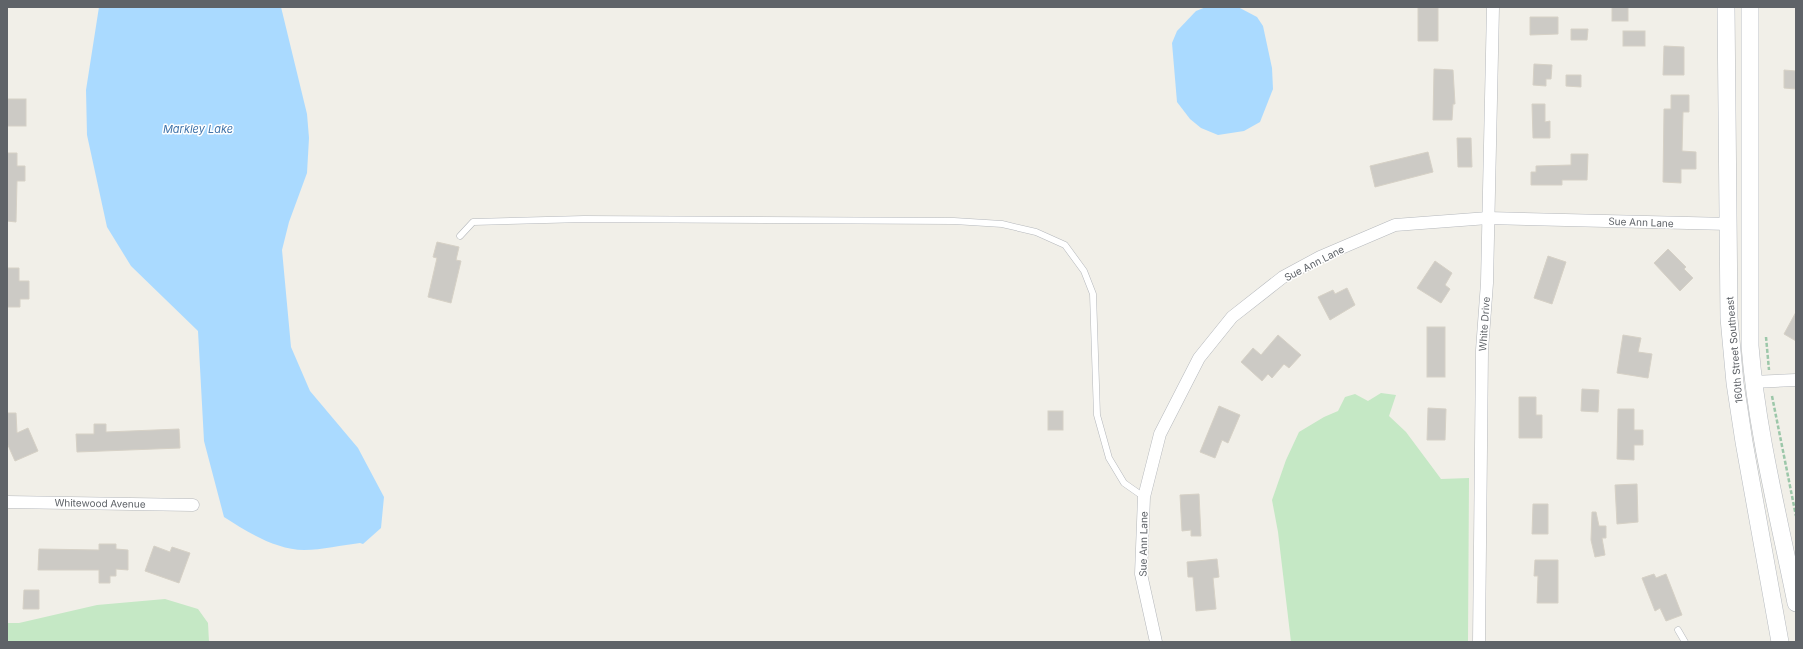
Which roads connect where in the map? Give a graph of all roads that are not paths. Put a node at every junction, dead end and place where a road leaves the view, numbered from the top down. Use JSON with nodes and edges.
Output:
{"nodes":[{"id":1,"x":1493,"y":7,"type":"edge"},
{"id":2,"x":1726,"y":7,"type":"edge"},
{"id":3,"x":1750,"y":7,"type":"edge"},
{"id":4,"x":1488,"y":218,"type":"junction"},
{"id":5,"x":1729,"y":224,"type":"junction"},
{"id":6,"x":460,"y":236,"type":"dead end"},
{"id":7,"x":1796,"y":380,"type":"edge"},
{"id":8,"x":1753,"y":382,"type":"junction"},
{"id":9,"x":1144,"y":497,"type":"junction"},
{"id":10,"x":7,"y":502,"type":"edge"},
{"id":11,"x":193,"y":505,"type":"dead end"},
{"id":12,"x":1796,"y":603,"type":"edge"},
{"id":13,"x":1678,"y":630,"type":"dead end"},
{"id":14,"x":1156,"y":642,"type":"edge"},
{"id":15,"x":1479,"y":642,"type":"edge"},
{"id":16,"x":1685,"y":642,"type":"edge"},
{"id":17,"x":1780,"y":642,"type":"edge"}],
"edges":[{"from":1,"to":4,"type":"street","name":"White Drive"},
{"from":2,"to":5,"type":"street","name":"160th Street Southeast"},
{"from":3,"to":8,"type":"street","name":"160th Street Southeast"},
{"from":4,"to":5,"type":"street","name":"Sue Ann Lane"},
{"from":4,"to":9,"type":"street","name":"Sue Ann Lane"},
{"from":4,"to":15,"type":"street","name":"White Drive"},
{"from":5,"to":17,"type":"street","name":"160th Street Southeast"},
{"from":6,"to":9,"type":"lane"},
{"from":7,"to":8,"type":"street"},
{"from":8,"to":12,"type":"street","name":"160th Street Southeast"},
{"from":9,"to":14,"type":"street","name":"Sue Ann Lane"},
{"from":10,"to":11,"type":"street","name":"Whitewood Avenue"},
{"from":13,"to":16,"type":"lane"}]}
